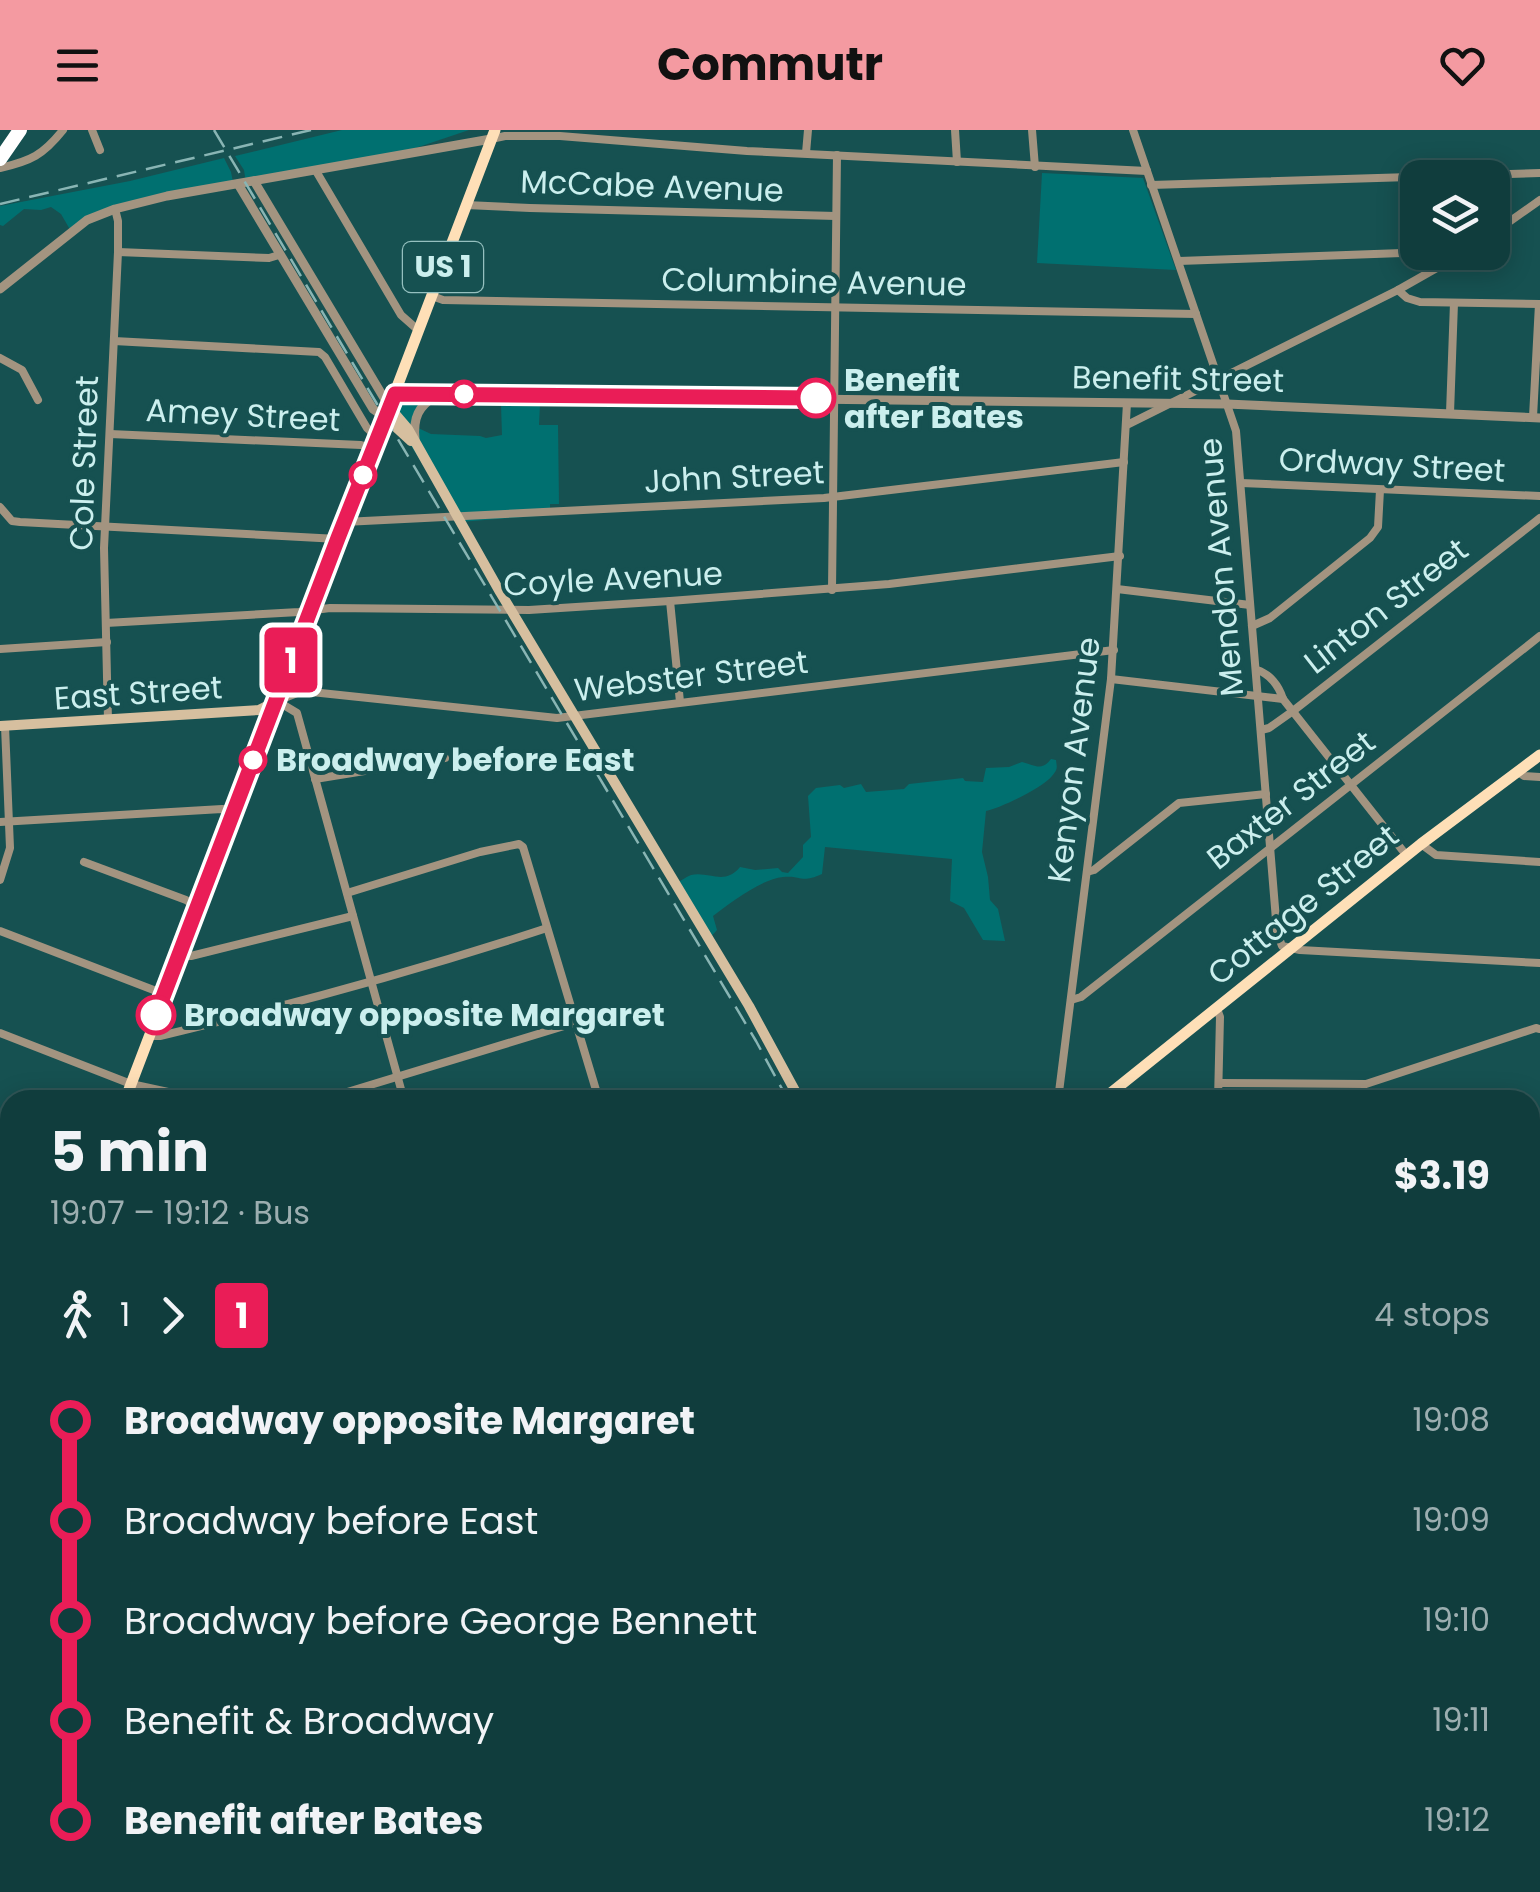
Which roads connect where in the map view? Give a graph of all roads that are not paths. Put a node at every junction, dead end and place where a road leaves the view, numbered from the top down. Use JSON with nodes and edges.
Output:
{"nodes":[{"id":1,"x":63,"y":130,"type":"edge"},
{"id":2,"x":92,"y":130,"type":"edge"},
{"id":3,"x":575,"y":130,"type":"edge"},
{"id":4,"x":808,"y":130,"type":"edge"},
{"id":5,"x":954,"y":130,"type":"edge"},
{"id":6,"x":1032,"y":130,"type":"edge"},
{"id":7,"x":1132,"y":130,"type":"edge"},
{"id":8,"x":493,"y":134,"type":"edge"},
{"id":9,"x":16,"y":136,"type":"edge"},
{"id":10,"x":560,"y":136,"type":"junction"},
{"id":11,"x":100,"y":150,"type":"dead end"},
{"id":12,"x":806,"y":153,"type":"junction"},
{"id":13,"x":837,"y":155,"type":"junction"},
{"id":14,"x":0,"y":159,"type":"edge"},
{"id":15,"x":957,"y":162,"type":"junction"},
{"id":16,"x":1035,"y":167,"type":"junction"},
{"id":17,"x":0,"y":168,"type":"edge"},
{"id":18,"x":316,"y":171,"type":"junction"},
{"id":19,"x":1147,"y":171,"type":"junction"},
{"id":20,"x":1540,"y":174,"type":"edge"},
{"id":21,"x":254,"y":181,"type":"junction"},
{"id":22,"x":238,"y":184,"type":"junction"},
{"id":23,"x":1151,"y":184,"type":"junction"},
{"id":24,"x":466,"y":204,"type":"junction"},
{"id":25,"x":1538,"y":206,"type":"edge"},
{"id":26,"x":115,"y":209,"type":"junction"},
{"id":27,"x":836,"y":216,"type":"junction"},
{"id":28,"x":1510,"y":223,"type":"edge"},
{"id":29,"x":118,"y":252,"type":"junction"},
{"id":30,"x":1400,"y":253,"type":"edge"},
{"id":31,"x":279,"y":255,"type":"junction"},
{"id":32,"x":1178,"y":261,"type":"junction"},
{"id":33,"x":1434,"y":270,"type":"edge"},
{"id":34,"x":0,"y":288,"type":"edge"},
{"id":35,"x":1398,"y":290,"type":"junction"},
{"id":36,"x":432,"y":296,"type":"junction"},
{"id":37,"x":1454,"y":303,"type":"junction"},
{"id":38,"x":1539,"y":304,"type":"edge"},
{"id":39,"x":835,"y":308,"type":"junction"},
{"id":40,"x":1196,"y":314,"type":"junction"},
{"id":41,"x":418,"y":330,"type":"junction"},
{"id":42,"x":114,"y":341,"type":"junction"},
{"id":43,"x":0,"y":358,"type":"edge"},
{"id":44,"x":1218,"y":380,"type":"junction"},
{"id":45,"x":440,"y":394,"type":"junction"},
{"id":46,"x":834,"y":398,"type":"junction"},
{"id":47,"x":38,"y":400,"type":"dead end"},
{"id":48,"x":1127,"y":403,"type":"junction"},
{"id":49,"x":1172,"y":403,"type":"junction"},
{"id":50,"x":1227,"y":404,"type":"junction"},
{"id":51,"x":390,"y":407,"type":"junction"},
{"id":52,"x":1450,"y":413,"type":"junction"},
{"id":53,"x":1537,"y":418,"type":"edge"},
{"id":54,"x":1127,"y":425,"type":"junction"},
{"id":55,"x":110,"y":434,"type":"junction"},
{"id":56,"x":376,"y":444,"type":"junction"},
{"id":57,"x":415,"y":445,"type":"junction"},
{"id":58,"x":1124,"y":462,"type":"junction"},
{"id":59,"x":1241,"y":483,"type":"junction"},
{"id":60,"x":1380,"y":490,"type":"junction"},
{"id":61,"x":1540,"y":496,"type":"edge"},
{"id":62,"x":834,"y":497,"type":"junction"},
{"id":63,"x":0,"y":507,"type":"edge"},
{"id":64,"x":456,"y":517,"type":"junction"},
{"id":65,"x":1540,"y":518,"type":"edge"},
{"id":66,"x":12,"y":522,"type":"junction"},
{"id":67,"x":344,"y":522,"type":"junction"},
{"id":68,"x":105,"y":526,"type":"junction"},
{"id":69,"x":0,"y":531,"type":"edge"},
{"id":70,"x":338,"y":538,"type":"junction"},
{"id":71,"x":1120,"y":556,"type":"junction"},
{"id":72,"x":1117,"y":589,"type":"junction"},
{"id":73,"x":832,"y":590,"type":"junction"},
{"id":74,"x":670,"y":602,"type":"junction"},
{"id":75,"x":1250,"y":605,"type":"junction"},
{"id":76,"x":511,"y":610,"type":"junction"},
{"id":77,"x":310,"y":611,"type":"junction"},
{"id":78,"x":106,"y":622,"type":"junction"},
{"id":79,"x":1252,"y":626,"type":"junction"},
{"id":80,"x":1540,"y":636,"type":"edge"},
{"id":81,"x":107,"y":642,"type":"junction"},
{"id":82,"x":0,"y":649,"type":"edge"},
{"id":83,"x":1114,"y":650,"type":"junction"},
{"id":84,"x":1257,"y":670,"type":"junction"},
{"id":85,"x":1111,"y":679,"type":"junction"},
{"id":86,"x":1259,"y":696,"type":"junction"},
{"id":87,"x":1284,"y":699,"type":"junction"},
{"id":88,"x":277,"y":702,"type":"junction"},
{"id":89,"x":680,"y":702,"type":"junction"},
{"id":90,"x":1293,"y":711,"type":"junction"},
{"id":91,"x":575,"y":716,"type":"junction"},
{"id":92,"x":108,"y":720,"type":"junction"},
{"id":93,"x":3,"y":726,"type":"edge"},
{"id":94,"x":1262,"y":730,"type":"junction"},
{"id":95,"x":1540,"y":754,"type":"edge"},
{"id":96,"x":445,"y":758,"type":"dead end"},
{"id":97,"x":1518,"y":772,"type":"junction"},
{"id":98,"x":1540,"y":777,"type":"edge"},
{"id":99,"x":316,"y":778,"type":"junction"},
{"id":100,"x":1350,"y":784,"type":"junction"},
{"id":101,"x":1266,"y":794,"type":"junction"},
{"id":102,"x":235,"y":810,"type":"junction"},
{"id":103,"x":5,"y":821,"type":"edge"},
{"id":104,"x":1420,"y":844,"type":"junction"},
{"id":105,"x":1270,"y":847,"type":"junction"},
{"id":106,"x":1407,"y":856,"type":"junction"},
{"id":107,"x":84,"y":862,"type":"dead end"},
{"id":108,"x":1540,"y":862,"type":"edge"},
{"id":109,"x":1087,"y":872,"type":"junction"},
{"id":110,"x":0,"y":880,"type":"edge"},
{"id":111,"x":347,"y":894,"type":"junction"},
{"id":112,"x":198,"y":908,"type":"junction"},
{"id":113,"x":353,"y":916,"type":"junction"},
{"id":114,"x":546,"y":928,"type":"junction"},
{"id":115,"x":0,"y":931,"type":"edge"},
{"id":116,"x":1290,"y":948,"type":"junction"},
{"id":117,"x":180,"y":956,"type":"junction"},
{"id":118,"x":1540,"y":964,"type":"edge"},
{"id":119,"x":373,"y":982,"type":"junction"},
{"id":120,"x":164,"y":994,"type":"junction"},
{"id":121,"x":1071,"y":1000,"type":"junction"},
{"id":122,"x":1218,"y":1009,"type":"junction"},
{"id":123,"x":574,"y":1023,"type":"junction"},
{"id":124,"x":1540,"y":1030,"type":"edge"},
{"id":125,"x":0,"y":1033,"type":"edge"},
{"id":126,"x":149,"y":1036,"type":"junction"},
{"id":127,"x":398,"y":1076,"type":"junction"},
{"id":128,"x":1219,"y":1082,"type":"junction"},
{"id":129,"x":131,"y":1084,"type":"junction"},
{"id":130,"x":129,"y":1090,"type":"edge"},
{"id":131,"x":159,"y":1090,"type":"edge"},
{"id":132,"x":353,"y":1090,"type":"edge"},
{"id":133,"x":402,"y":1090,"type":"edge"},
{"id":134,"x":596,"y":1090,"type":"edge"},
{"id":135,"x":795,"y":1090,"type":"edge"},
{"id":136,"x":1059,"y":1090,"type":"edge"},
{"id":137,"x":1115,"y":1090,"type":"edge"},
{"id":138,"x":1219,"y":1090,"type":"edge"}],
"edges":[{"from":1,"to":17,"type":"street"},
{"from":2,"to":11,"type":"street"},
{"from":3,"to":10,"type":"street"},
{"from":4,"to":12,"type":"street"},
{"from":5,"to":15,"type":"street"},
{"from":6,"to":16,"type":"street"},
{"from":7,"to":19,"type":"street","name":"Mendon Avenue"},
{"from":8,"to":10,"type":"street"},
{"from":8,"to":18,"type":"street"},
{"from":8,"to":24,"type":"main road","number":"US 1"},
{"from":9,"to":14,"type":"highway"},
{"from":10,"to":12,"type":"street"},
{"from":12,"to":13,"type":"street"},
{"from":13,"to":15,"type":"street"},
{"from":13,"to":27,"type":"street"},
{"from":15,"to":16,"type":"street"},
{"from":16,"to":19,"type":"street"},
{"from":18,"to":21,"type":"street"},
{"from":18,"to":41,"type":"street"},
{"from":19,"to":23,"type":"street","name":"Mendon Avenue"},
{"from":20,"to":23,"type":"street"},
{"from":21,"to":22,"type":"street"},
{"from":21,"to":51,"type":"street"},
{"from":22,"to":26,"type":"street"},
{"from":22,"to":31,"type":"street"},
{"from":23,"to":32,"type":"street","name":"Mendon Avenue"},
{"from":24,"to":27,"type":"street","name":"McCabe Avenue"},
{"from":24,"to":36,"type":"main road","number":"US 1"},
{"from":25,"to":28,"type":"street"},
{"from":26,"to":29,"type":"street","name":"Cole Street"},
{"from":26,"to":34,"type":"street"},
{"from":27,"to":39,"type":"street"},
{"from":29,"to":31,"type":"street"},
{"from":29,"to":42,"type":"street","name":"Cole Street"},
{"from":30,"to":32,"type":"street"},
{"from":31,"to":51,"type":"street"},
{"from":32,"to":40,"type":"street","name":"Mendon Avenue"},
{"from":33,"to":35,"type":"street"},
{"from":35,"to":37,"type":"street"},
{"from":35,"to":44,"type":"street"},
{"from":36,"to":39,"type":"street","name":"Columbine Avenue"},
{"from":36,"to":41,"type":"main road","number":"US 1"},
{"from":37,"to":38,"type":"street"},
{"from":37,"to":52,"type":"street"},
{"from":38,"to":53,"type":"street"},
{"from":39,"to":40,"type":"street","name":"Columbine Avenue"},
{"from":39,"to":46,"type":"street"},
{"from":40,"to":44,"type":"street","name":"Mendon Avenue"},
{"from":41,"to":51,"type":"main road","number":"US 1"},
{"from":42,"to":55,"type":"street","name":"Cole Street"},
{"from":42,"to":56,"type":"street"},
{"from":43,"to":47,"type":"street"},
{"from":44,"to":49,"type":"street"},
{"from":44,"to":50,"type":"street","name":"Mendon Avenue"},
{"from":45,"to":46,"type":"street","name":"Benefit Street"},
{"from":45,"to":51,"type":"street","name":"Benefit Street"},
{"from":45,"to":57,"type":"street"},
{"from":46,"to":48,"type":"street","name":"Benefit Street"},
{"from":46,"to":62,"type":"street"},
{"from":48,"to":49,"type":"street","name":"Benefit Street"},
{"from":48,"to":54,"type":"street","name":"Kenyon Avenue"},
{"from":49,"to":50,"type":"street","name":"Benefit Street"},
{"from":49,"to":54,"type":"street"},
{"from":50,"to":52,"type":"street","name":"Benefit Street"},
{"from":50,"to":59,"type":"street","name":"Mendon Avenue"},
{"from":51,"to":56,"type":"main road","number":"US 1"},
{"from":51,"to":57,"type":"main road"},
{"from":52,"to":53,"type":"street","name":"Benefit Street"},
{"from":54,"to":58,"type":"street","name":"Kenyon Avenue"},
{"from":55,"to":56,"type":"street","name":"Amey Street"},
{"from":55,"to":68,"type":"street","name":"Cole Street"},
{"from":56,"to":67,"type":"main road","number":"US 1"},
{"from":57,"to":64,"type":"main road"},
{"from":58,"to":62,"type":"street","name":"John Street"},
{"from":58,"to":71,"type":"street","name":"Kenyon Avenue"},
{"from":59,"to":60,"type":"street","name":"Ordway Street"},
{"from":59,"to":75,"type":"street","name":"Mendon Avenue"},
{"from":60,"to":61,"type":"street","name":"Ordway Street"},
{"from":60,"to":79,"type":"street"},
{"from":62,"to":64,"type":"street","name":"John Street"},
{"from":62,"to":73,"type":"street"},
{"from":63,"to":66,"type":"street"},
{"from":64,"to":67,"type":"street","name":"John Street"},
{"from":64,"to":76,"type":"main road"},
{"from":65,"to":90,"type":"street","name":"Linton Street"},
{"from":66,"to":68,"type":"street"},
{"from":66,"to":69,"type":"street"},
{"from":67,"to":70,"type":"main road","number":"US 1"},
{"from":68,"to":70,"type":"street"},
{"from":68,"to":78,"type":"street","name":"Cole Street"},
{"from":70,"to":77,"type":"main road","number":"US 1"},
{"from":71,"to":72,"type":"street","name":"Kenyon Avenue"},
{"from":71,"to":73,"type":"street","name":"Coyle Avenue"},
{"from":72,"to":75,"type":"street"},
{"from":72,"to":83,"type":"street","name":"Kenyon Avenue"},
{"from":73,"to":74,"type":"street","name":"Coyle Avenue"},
{"from":74,"to":76,"type":"street","name":"Coyle Avenue"},
{"from":74,"to":89,"type":"street"},
{"from":75,"to":79,"type":"street","name":"Mendon Avenue"},
{"from":76,"to":77,"type":"street","name":"Coyle Avenue"},
{"from":76,"to":91,"type":"main road"},
{"from":77,"to":78,"type":"street","name":"Coyle Avenue"},
{"from":77,"to":88,"type":"main road","number":"US 1"},
{"from":78,"to":81,"type":"street","name":"Cole Street"},
{"from":79,"to":84,"type":"street","name":"Mendon Avenue"},
{"from":80,"to":100,"type":"street","name":"Baxter Street"},
{"from":81,"to":82,"type":"street"},
{"from":81,"to":92,"type":"street","name":"Cole Street"},
{"from":83,"to":85,"type":"street","name":"Kenyon Avenue"},
{"from":83,"to":89,"type":"street","name":"Webster Street"},
{"from":84,"to":86,"type":"street","name":"Mendon Avenue"},
{"from":84,"to":87,"type":"street"},
{"from":85,"to":86,"type":"street"},
{"from":85,"to":109,"type":"street","name":"Kenyon Avenue"},
{"from":86,"to":87,"type":"street"},
{"from":86,"to":94,"type":"street","name":"Mendon Avenue"},
{"from":87,"to":90,"type":"street"},
{"from":88,"to":91,"type":"street","name":"Webster Street"},
{"from":88,"to":92,"type":"main road","name":"East Street"},
{"from":88,"to":99,"type":"street"},
{"from":88,"to":102,"type":"main road","number":"US 1"},
{"from":89,"to":91,"type":"street","name":"Webster Street"},
{"from":90,"to":94,"type":"street","name":"Linton Street"},
{"from":90,"to":100,"type":"street"},
{"from":91,"to":135,"type":"main road"},
{"from":92,"to":93,"type":"main road","name":"East Street"},
{"from":93,"to":103,"type":"street"},
{"from":94,"to":101,"type":"street","name":"Mendon Avenue"},
{"from":95,"to":97,"type":"main road","name":"Cottage Street"},
{"from":96,"to":99,"type":"street"},
{"from":97,"to":98,"type":"street"},
{"from":97,"to":104,"type":"main road","name":"Cottage Street"},
{"from":99,"to":111,"type":"street"},
{"from":100,"to":105,"type":"street","name":"Baxter Street"},
{"from":100,"to":106,"type":"street"},
{"from":101,"to":105,"type":"street","name":"Mendon Avenue"},
{"from":101,"to":109,"type":"street"},
{"from":102,"to":103,"type":"street"},
{"from":102,"to":112,"type":"main road","number":"US 1"},
{"from":103,"to":110,"type":"street"},
{"from":104,"to":106,"type":"main road","name":"Cottage Street"},
{"from":104,"to":108,"type":"street"},
{"from":105,"to":116,"type":"street","name":"Mendon Avenue"},
{"from":105,"to":121,"type":"street","name":"Baxter Street"},
{"from":106,"to":116,"type":"main road","name":"Cottage Street"},
{"from":107,"to":112,"type":"street"},
{"from":109,"to":121,"type":"street","name":"Kenyon Avenue"},
{"from":111,"to":113,"type":"street"},
{"from":111,"to":114,"type":"street"},
{"from":112,"to":117,"type":"main road","number":"US 1"},
{"from":113,"to":117,"type":"street"},
{"from":113,"to":119,"type":"street"},
{"from":114,"to":119,"type":"street"},
{"from":114,"to":123,"type":"street"},
{"from":115,"to":120,"type":"street"},
{"from":116,"to":118,"type":"street"},
{"from":116,"to":122,"type":"main road","name":"Cottage Street"},
{"from":117,"to":120,"type":"main road","number":"US 1"},
{"from":119,"to":126,"type":"street"},
{"from":119,"to":127,"type":"street"},
{"from":120,"to":126,"type":"main road","number":"US 1"},
{"from":121,"to":136,"type":"street","name":"Kenyon Avenue"},
{"from":122,"to":128,"type":"street"},
{"from":122,"to":137,"type":"main road","name":"Cottage Street"},
{"from":123,"to":127,"type":"street"},
{"from":123,"to":134,"type":"street"},
{"from":124,"to":128,"type":"street"},
{"from":125,"to":129,"type":"street"},
{"from":126,"to":129,"type":"main road","number":"US 1"},
{"from":127,"to":132,"type":"street"},
{"from":127,"to":133,"type":"street"},
{"from":128,"to":138,"type":"street"},
{"from":129,"to":130,"type":"main road","number":"US 1"},
{"from":129,"to":131,"type":"street"}]}
